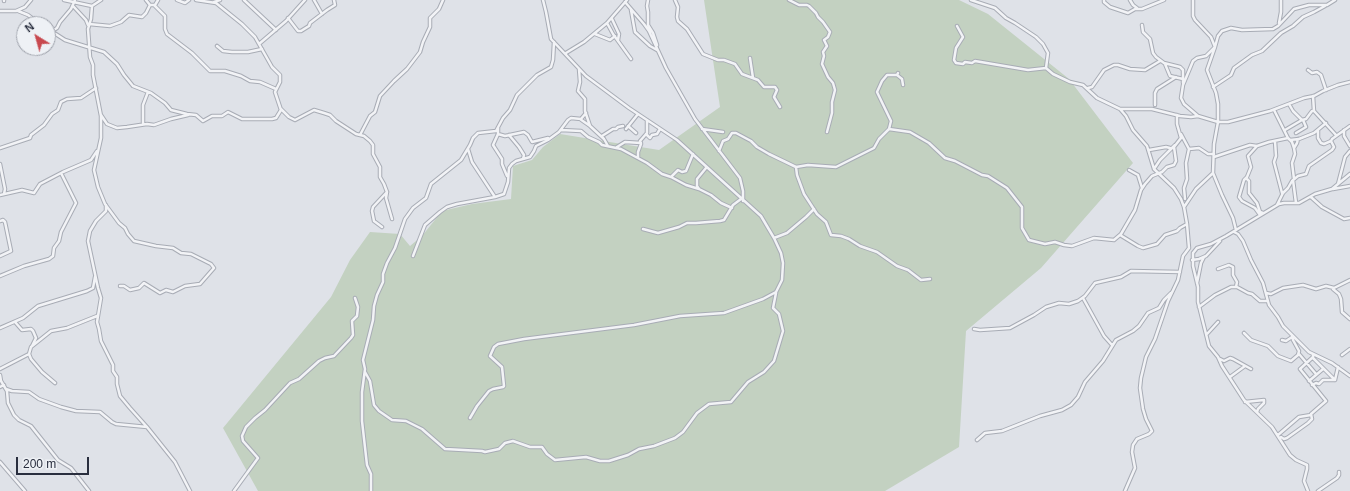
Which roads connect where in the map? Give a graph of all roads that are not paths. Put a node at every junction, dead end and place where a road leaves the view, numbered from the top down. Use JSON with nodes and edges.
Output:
{"nodes":[{"id":1,"x":31,"y":0,"type":"edge"},
{"id":2,"x":64,"y":0,"type":"edge"},
{"id":3,"x":101,"y":0,"type":"edge"},
{"id":4,"x":146,"y":0,"type":"edge"},
{"id":5,"x":158,"y":0,"type":"edge"},
{"id":6,"x":177,"y":0,"type":"edge"},
{"id":7,"x":189,"y":0,"type":"edge"},
{"id":8,"x":196,"y":0,"type":"edge"},
{"id":9,"x":220,"y":0,"type":"edge"},
{"id":10,"x":244,"y":0,"type":"edge"},
{"id":11,"x":305,"y":0,"type":"edge"},
{"id":12,"x":314,"y":0,"type":"edge"},
{"id":13,"x":334,"y":0,"type":"edge"},
{"id":14,"x":443,"y":0,"type":"edge"},
{"id":15,"x":543,"y":0,"type":"edge"},
{"id":16,"x":648,"y":0,"type":"edge"},
{"id":17,"x":675,"y":0,"type":"edge"},
{"id":18,"x":789,"y":0,"type":"edge"},
{"id":19,"x":971,"y":0,"type":"edge"},
{"id":20,"x":1104,"y":0,"type":"edge"},
{"id":21,"x":1130,"y":0,"type":"edge"},
{"id":22,"x":1164,"y":0,"type":"edge"},
{"id":23,"x":1193,"y":0,"type":"edge"},
{"id":24,"x":1281,"y":0,"type":"edge"},
{"id":25,"x":1335,"y":0,"type":"edge"},
{"id":26,"x":626,"y":1,"type":"edge"},
{"id":27,"x":213,"y":2,"type":"junction"},
{"id":28,"x":74,"y":3,"type":"edge"},
{"id":29,"x":150,"y":5,"type":"junction"},
{"id":30,"x":154,"y":5,"type":"junction"},
{"id":31,"x":1325,"y":5,"type":"junction"},
{"id":32,"x":92,"y":6,"type":"junction"},
{"id":33,"x":631,"y":9,"type":"junction"},
{"id":34,"x":1138,"y":9,"type":"junction"},
{"id":35,"x":0,"y":11,"type":"edge"},
{"id":36,"x":17,"y":11,"type":"junction"},
{"id":37,"x":322,"y":14,"type":"junction"},
{"id":38,"x":29,"y":16,"type":"edge"},
{"id":39,"x":288,"y":18,"type":"junction"},
{"id":40,"x":612,"y":19,"type":"junction"},
{"id":41,"x":608,"y":23,"type":"junction"},
{"id":42,"x":89,"y":25,"type":"junction"},
{"id":43,"x":1142,"y":25,"type":"dead end"},
{"id":44,"x":957,"y":26,"type":"dead end"},
{"id":45,"x":1278,"y":26,"type":"junction"},
{"id":46,"x":56,"y":29,"type":"edge"},
{"id":47,"x":276,"y":30,"type":"junction"},
{"id":48,"x":56,"y":34,"type":"edge"},
{"id":49,"x":594,"y":34,"type":"junction"},
{"id":50,"x":615,"y":36,"type":"junction"},
{"id":51,"x":618,"y":40,"type":"junction"},
{"id":52,"x":554,"y":42,"type":"junction"},
{"id":53,"x":259,"y":44,"type":"junction"},
{"id":54,"x":217,"y":46,"type":"dead end"},
{"id":55,"x":89,"y":47,"type":"junction"},
{"id":56,"x":1215,"y":47,"type":"junction"},
{"id":57,"x":262,"y":48,"type":"junction"},
{"id":58,"x":566,"y":53,"type":"junction"},
{"id":59,"x":659,"y":53,"type":"junction"},
{"id":60,"x":750,"y":58,"type":"dead end"},
{"id":61,"x":631,"y":59,"type":"dead end"},
{"id":62,"x":1160,"y":60,"type":"junction"},
{"id":63,"x":1165,"y":63,"type":"junction"},
{"id":64,"x":1046,"y":68,"type":"junction"},
{"id":65,"x":579,"y":69,"type":"junction"},
{"id":66,"x":1308,"y":70,"type":"dead end"},
{"id":67,"x":1176,"y":77,"type":"junction"},
{"id":68,"x":753,"y":78,"type":"junction"},
{"id":69,"x":1183,"y":80,"type":"junction"},
{"id":70,"x":1350,"y":82,"type":"edge"},
{"id":71,"x":903,"y":85,"type":"dead end"},
{"id":72,"x":1183,"y":85,"type":"junction"},
{"id":73,"x":1213,"y":87,"type":"junction"},
{"id":74,"x":96,"y":88,"type":"junction"},
{"id":75,"x":1087,"y":88,"type":"junction"},
{"id":76,"x":276,"y":89,"type":"junction"},
{"id":77,"x":1326,"y":90,"type":"junction"},
{"id":78,"x":148,"y":92,"type":"junction"},
{"id":79,"x":1313,"y":96,"type":"junction"},
{"id":80,"x":1289,"y":104,"type":"junction"},
{"id":81,"x":1155,"y":105,"type":"dead end"},
{"id":82,"x":780,"y":107,"type":"dead end"},
{"id":83,"x":280,"y":108,"type":"junction"},
{"id":84,"x":1120,"y":109,"type":"junction"},
{"id":85,"x":1274,"y":110,"type":"junction"},
{"id":86,"x":1314,"y":110,"type":"junction"},
{"id":87,"x":586,"y":113,"type":"junction"},
{"id":88,"x":191,"y":114,"type":"junction"},
{"id":89,"x":638,"y":114,"type":"junction"},
{"id":90,"x":101,"y":115,"type":"junction"},
{"id":91,"x":1177,"y":115,"type":"junction"},
{"id":92,"x":1198,"y":116,"type":"junction"},
{"id":93,"x":579,"y":119,"type":"junction"},
{"id":94,"x":647,"y":120,"type":"junction"},
{"id":95,"x":1302,"y":120,"type":"junction"},
{"id":96,"x":1218,"y":122,"type":"junction"},
{"id":97,"x":1326,"y":123,"type":"junction"},
{"id":98,"x":142,"y":124,"type":"junction"},
{"id":99,"x":590,"y":126,"type":"junction"},
{"id":100,"x":623,"y":126,"type":"dead end"},
{"id":101,"x":628,"y":126,"type":"junction"},
{"id":102,"x":1350,"y":126,"type":"edge"},
{"id":103,"x":498,"y":127,"type":"junction"},
{"id":104,"x":701,"y":128,"type":"junction"},
{"id":105,"x":626,"y":129,"type":"dead end"},
{"id":106,"x":660,"y":129,"type":"junction"},
{"id":107,"x":889,"y":129,"type":"junction"},
{"id":108,"x":561,"y":130,"type":"junction"},
{"id":109,"x":1285,"y":130,"type":"junction"},
{"id":110,"x":1318,"y":130,"type":"junction"},
{"id":111,"x":1344,"y":130,"type":"junction"},
{"id":112,"x":723,"y":132,"type":"dead end"},
{"id":113,"x":827,"y":132,"type":"dead end"},
{"id":114,"x":1180,"y":132,"type":"junction"},
{"id":115,"x":636,"y":133,"type":"dead end"},
{"id":116,"x":1296,"y":133,"type":"dead end"},
{"id":117,"x":360,"y":134,"type":"junction"},
{"id":118,"x":498,"y":134,"type":"junction"},
{"id":119,"x":646,"y":134,"type":"junction"},
{"id":120,"x":509,"y":135,"type":"junction"},
{"id":121,"x":1336,"y":135,"type":"junction"},
{"id":122,"x":601,"y":136,"type":"junction"},
{"id":123,"x":551,"y":138,"type":"junction"},
{"id":124,"x":1289,"y":139,"type":"junction"},
{"id":125,"x":1298,"y":139,"type":"junction"},
{"id":126,"x":1275,"y":140,"type":"junction"},
{"id":127,"x":1331,"y":141,"type":"junction"},
{"id":128,"x":641,"y":143,"type":"junction"},
{"id":129,"x":1176,"y":145,"type":"junction"},
{"id":130,"x":1257,"y":146,"type":"junction"},
{"id":131,"x":1350,"y":146,"type":"edge"},
{"id":132,"x":608,"y":147,"type":"junction"},
{"id":133,"x":0,"y":148,"type":"edge"},
{"id":134,"x":468,"y":148,"type":"junction"},
{"id":135,"x":616,"y":148,"type":"junction"},
{"id":136,"x":1171,"y":148,"type":"junction"},
{"id":137,"x":1294,"y":148,"type":"junction"},
{"id":138,"x":1189,"y":149,"type":"junction"},
{"id":139,"x":98,"y":150,"type":"junction"},
{"id":140,"x":1149,"y":150,"type":"junction"},
{"id":141,"x":719,"y":151,"type":"junction"},
{"id":142,"x":1350,"y":151,"type":"edge"},
{"id":143,"x":693,"y":154,"type":"junction"},
{"id":144,"x":1214,"y":156,"type":"junction"},
{"id":145,"x":523,"y":158,"type":"junction"},
{"id":146,"x":638,"y":158,"type":"junction"},
{"id":147,"x":0,"y":164,"type":"edge"},
{"id":148,"x":706,"y":167,"type":"junction"},
{"id":149,"x":796,"y":167,"type":"junction"},
{"id":150,"x":1154,"y":169,"type":"junction"},
{"id":151,"x":1129,"y":170,"type":"dead end"},
{"id":152,"x":61,"y":173,"type":"junction"},
{"id":153,"x":1158,"y":173,"type":"junction"},
{"id":154,"x":1213,"y":173,"type":"junction"},
{"id":155,"x":1350,"y":174,"type":"edge"},
{"id":156,"x":508,"y":177,"type":"junction"},
{"id":157,"x":671,"y":177,"type":"junction"},
{"id":158,"x":1246,"y":178,"type":"junction"},
{"id":159,"x":1294,"y":179,"type":"junction"},
{"id":160,"x":1338,"y":184,"type":"junction"},
{"id":161,"x":1350,"y":186,"type":"edge"},
{"id":162,"x":1142,"y":188,"type":"junction"},
{"id":163,"x":700,"y":189,"type":"junction"},
{"id":164,"x":1332,"y":189,"type":"junction"},
{"id":165,"x":387,"y":192,"type":"junction"},
{"id":166,"x":1282,"y":194,"type":"junction"},
{"id":167,"x":2,"y":195,"type":"edge"},
{"id":168,"x":1179,"y":196,"type":"junction"},
{"id":169,"x":495,"y":197,"type":"junction"},
{"id":170,"x":1309,"y":197,"type":"junction"},
{"id":171,"x":1185,"y":199,"type":"junction"},
{"id":172,"x":1189,"y":199,"type":"junction"},
{"id":173,"x":742,"y":200,"type":"junction"},
{"id":174,"x":1296,"y":203,"type":"junction"},
{"id":175,"x":106,"y":205,"type":"junction"},
{"id":176,"x":1277,"y":205,"type":"junction"},
{"id":177,"x":1184,"y":207,"type":"junction"},
{"id":178,"x":732,"y":208,"type":"junction"},
{"id":179,"x":814,"y":208,"type":"junction"},
{"id":180,"x":1262,"y":214,"type":"junction"},
{"id":181,"x":1350,"y":218,"type":"edge"},
{"id":182,"x":392,"y":219,"type":"dead end"},
{"id":183,"x":0,"y":220,"type":"edge"},
{"id":184,"x":1187,"y":224,"type":"junction"},
{"id":185,"x":382,"y":227,"type":"dead end"},
{"id":186,"x":643,"y":229,"type":"dead end"},
{"id":187,"x":1235,"y":231,"type":"junction"},
{"id":188,"x":1120,"y":235,"type":"junction"},
{"id":189,"x":774,"y":238,"type":"junction"},
{"id":190,"x":1223,"y":238,"type":"junction"},
{"id":191,"x":0,"y":256,"type":"edge"},
{"id":192,"x":413,"y":256,"type":"dead end"},
{"id":193,"x":1204,"y":257,"type":"junction"},
{"id":194,"x":1192,"y":260,"type":"junction"},
{"id":195,"x":1218,"y":269,"type":"dead end"},
{"id":196,"x":1180,"y":272,"type":"junction"},
{"id":197,"x":0,"y":276,"type":"edge"},
{"id":198,"x":96,"y":276,"type":"junction"},
{"id":199,"x":930,"y":279,"type":"dead end"},
{"id":200,"x":1350,"y":280,"type":"edge"},
{"id":201,"x":1197,"y":283,"type":"junction"},
{"id":202,"x":120,"y":286,"type":"dead end"},
{"id":203,"x":1236,"y":287,"type":"junction"},
{"id":204,"x":1332,"y":288,"type":"junction"},
{"id":205,"x":1173,"y":291,"type":"junction"},
{"id":206,"x":776,"y":292,"type":"junction"},
{"id":207,"x":1266,"y":293,"type":"junction"},
{"id":208,"x":355,"y":298,"type":"dead end"},
{"id":209,"x":1083,"y":298,"type":"junction"},
{"id":210,"x":1268,"y":301,"type":"junction"},
{"id":211,"x":1199,"y":307,"type":"junction"},
{"id":212,"x":98,"y":316,"type":"junction"},
{"id":213,"x":1350,"y":319,"type":"edge"},
{"id":214,"x":14,"y":322,"type":"junction"},
{"id":215,"x":1218,"y":322,"type":"dead end"},
{"id":216,"x":0,"y":328,"type":"edge"},
{"id":217,"x":974,"y":329,"type":"dead end"},
{"id":218,"x":1244,"y":333,"type":"dead end"},
{"id":219,"x":1206,"y":334,"type":"junction"},
{"id":220,"x":1292,"y":336,"type":"junction"},
{"id":221,"x":1282,"y":340,"type":"dead end"},
{"id":222,"x":1112,"y":345,"type":"junction"},
{"id":223,"x":32,"y":346,"type":"junction"},
{"id":224,"x":1350,"y":349,"type":"edge"},
{"id":225,"x":29,"y":354,"type":"junction"},
{"id":226,"x":1299,"y":354,"type":"junction"},
{"id":227,"x":1342,"y":355,"type":"dead end"},
{"id":228,"x":1313,"y":356,"type":"junction"},
{"id":229,"x":1219,"y":359,"type":"junction"},
{"id":230,"x":1308,"y":363,"type":"junction"},
{"id":231,"x":1245,"y":366,"type":"junction"},
{"id":232,"x":1338,"y":367,"type":"junction"},
{"id":233,"x":0,"y":369,"type":"edge"},
{"id":234,"x":1251,"y":369,"type":"dead end"},
{"id":235,"x":1323,"y":369,"type":"junction"},
{"id":236,"x":365,"y":372,"type":"junction"},
{"id":237,"x":1316,"y":374,"type":"junction"},
{"id":238,"x":0,"y":375,"type":"edge"},
{"id":239,"x":1350,"y":376,"type":"edge"},
{"id":240,"x":1230,"y":377,"type":"junction"},
{"id":241,"x":1335,"y":380,"type":"junction"},
{"id":242,"x":1309,"y":381,"type":"junction"},
{"id":243,"x":55,"y":383,"type":"dead end"},
{"id":244,"x":4,"y":385,"type":"junction"},
{"id":245,"x":1312,"y":385,"type":"junction"},
{"id":246,"x":0,"y":387,"type":"edge"},
{"id":247,"x":6,"y":388,"type":"junction"},
{"id":248,"x":1245,"y":402,"type":"junction"},
{"id":249,"x":1257,"y":413,"type":"junction"},
{"id":250,"x":1310,"y":415,"type":"junction"},
{"id":251,"x":470,"y":418,"type":"dead end"},
{"id":252,"x":148,"y":427,"type":"junction"},
{"id":253,"x":1278,"y":435,"type":"junction"},
{"id":254,"x":977,"y":440,"type":"dead end"},
{"id":255,"x":0,"y":462,"type":"edge"},
{"id":256,"x":1339,"y":472,"type":"dead end"},
{"id":257,"x":24,"y":491,"type":"edge"},
{"id":258,"x":89,"y":491,"type":"edge"},
{"id":259,"x":190,"y":491,"type":"edge"},
{"id":260,"x":234,"y":491,"type":"edge"},
{"id":261,"x":371,"y":491,"type":"edge"},
{"id":262,"x":1125,"y":491,"type":"edge"},
{"id":263,"x":1308,"y":491,"type":"edge"},
{"id":264,"x":1318,"y":491,"type":"edge"}],
"edges":[{"from":1,"to":36,"type":"street"},
{"from":2,"to":28,"type":"street"},
{"from":3,"to":32,"type":"street"},
{"from":4,"to":29,"type":"street"},
{"from":5,"to":30,"type":"street"},
{"from":6,"to":7,"type":"street"},
{"from":8,"to":27,"type":"street"},
{"from":9,"to":27,"type":"street"},
{"from":10,"to":47,"type":"street"},
{"from":11,"to":39,"type":"street"},
{"from":12,"to":37,"type":"street"},
{"from":13,"to":37,"type":"street"},
{"from":14,"to":117,"type":"street"},
{"from":15,"to":52,"type":"street"},
{"from":16,"to":59,"type":"street"},
{"from":17,"to":68,"type":"street"},
{"from":18,"to":113,"type":"street"},
{"from":19,"to":64,"type":"street"},
{"from":20,"to":34,"type":"street"},
{"from":21,"to":34,"type":"street"},
{"from":22,"to":34,"type":"street"},
{"from":23,"to":56,"type":"street"},
{"from":24,"to":45,"type":"street"},
{"from":25,"to":31,"type":"street"},
{"from":26,"to":33,"type":"street"},
{"from":26,"to":40,"type":"street"},
{"from":27,"to":53,"type":"street"},
{"from":28,"to":32,"type":"street"},
{"from":28,"to":42,"type":"street"},
{"from":28,"to":46,"type":"street"},
{"from":29,"to":30,"type":"street"},
{"from":29,"to":42,"type":"street"},
{"from":30,"to":76,"type":"street"},
{"from":31,"to":45,"type":"street"},
{"from":31,"to":73,"type":"street"},
{"from":32,"to":42,"type":"street"},
{"from":33,"to":59,"type":"street"},
{"from":33,"to":59,"type":"street"},
{"from":35,"to":36,"type":"street"},
{"from":36,"to":38,"type":"street"},
{"from":37,"to":39,"type":"street"},
{"from":39,"to":47,"type":"street"},
{"from":40,"to":41,"type":"street"},
{"from":40,"to":51,"type":"street"},
{"from":41,"to":49,"type":"street"},
{"from":41,"to":50,"type":"street"},
{"from":42,"to":55,"type":"street"},
{"from":43,"to":62,"type":"street"},
{"from":44,"to":64,"type":"street"},
{"from":45,"to":56,"type":"street"},
{"from":47,"to":53,"type":"street"},
{"from":48,"to":55,"type":"street"},
{"from":49,"to":50,"type":"street"},
{"from":49,"to":58,"type":"street"},
{"from":50,"to":51,"type":"street"},
{"from":51,"to":61,"type":"street"},
{"from":52,"to":58,"type":"street"},
{"from":52,"to":103,"type":"street"},
{"from":53,"to":57,"type":"street"},
{"from":54,"to":57,"type":"street"},
{"from":55,"to":74,"type":"street"},
{"from":55,"to":78,"type":"street"},
{"from":56,"to":72,"type":"street"},
{"from":56,"to":73,"type":"street"},
{"from":57,"to":76,"type":"street"},
{"from":58,"to":65,"type":"street"},
{"from":59,"to":104,"type":"street"},
{"from":60,"to":68,"type":"street"},
{"from":62,"to":63,"type":"street"},
{"from":62,"to":75,"type":"street"},
{"from":63,"to":67,"type":"street"},
{"from":63,"to":69,"type":"street"},
{"from":64,"to":75,"type":"street"},
{"from":65,"to":87,"type":"street"},
{"from":65,"to":89,"type":"street"},
{"from":66,"to":77,"type":"street"},
{"from":67,"to":69,"type":"street"},
{"from":67,"to":81,"type":"street"},
{"from":68,"to":82,"type":"street"},
{"from":69,"to":72,"type":"street"},
{"from":70,"to":77,"type":"street"},
{"from":71,"to":107,"type":"street"},
{"from":72,"to":92,"type":"street"},
{"from":73,"to":96,"type":"street"},
{"from":74,"to":90,"type":"street"},
{"from":74,"to":133,"type":"street"},
{"from":75,"to":84,"type":"street"},
{"from":76,"to":83,"type":"street"},
{"from":77,"to":79,"type":"street"},
{"from":78,"to":88,"type":"street"},
{"from":78,"to":98,"type":"street"},
{"from":79,"to":80,"type":"street"},
{"from":79,"to":86,"type":"street"},
{"from":80,"to":85,"type":"street"},
{"from":80,"to":95,"type":"street"},
{"from":83,"to":88,"type":"street"},
{"from":83,"to":117,"type":"street"},
{"from":84,"to":91,"type":"street"},
{"from":84,"to":140,"type":"street"},
{"from":85,"to":96,"type":"street"},
{"from":85,"to":109,"type":"street"},
{"from":86,"to":95,"type":"street"},
{"from":86,"to":97,"type":"street"},
{"from":87,"to":93,"type":"street"},
{"from":87,"to":99,"type":"street"},
{"from":88,"to":98,"type":"street"},
{"from":89,"to":94,"type":"street"},
{"from":89,"to":101,"type":"street"},
{"from":90,"to":98,"type":"street"},
{"from":90,"to":139,"type":"street"},
{"from":91,"to":92,"type":"street"},
{"from":91,"to":114,"type":"street"},
{"from":92,"to":96,"type":"street"},
{"from":93,"to":99,"type":"street"},
{"from":93,"to":108,"type":"street"},
{"from":94,"to":106,"type":"street"},
{"from":94,"to":119,"type":"street"},
{"from":95,"to":109,"type":"street"},
{"from":95,"to":116,"type":"street"},
{"from":96,"to":144,"type":"street"},
{"from":97,"to":110,"type":"street"},
{"from":97,"to":121,"type":"street"},
{"from":99,"to":122,"type":"street"},
{"from":100,"to":122,"type":"street"},
{"from":101,"to":105,"type":"street"},
{"from":101,"to":115,"type":"street"},
{"from":102,"to":111,"type":"street"},
{"from":103,"to":118,"type":"street"},
{"from":103,"to":134,"type":"street"},
{"from":104,"to":112,"type":"street"},
{"from":104,"to":141,"type":"street"},
{"from":106,"to":119,"type":"street"},
{"from":106,"to":143,"type":"street"},
{"from":107,"to":149,"type":"street"},
{"from":107,"to":188,"type":"street"},
{"from":108,"to":123,"type":"street"},
{"from":108,"to":132,"type":"street"},
{"from":109,"to":124,"type":"street"},
{"from":110,"to":125,"type":"street"},
{"from":110,"to":127,"type":"street"},
{"from":111,"to":121,"type":"street"},
{"from":111,"to":131,"type":"street"},
{"from":114,"to":129,"type":"street"},
{"from":114,"to":138,"type":"street"},
{"from":117,"to":165,"type":"street"},
{"from":118,"to":120,"type":"street"},
{"from":118,"to":156,"type":"street"},
{"from":119,"to":128,"type":"street"},
{"from":120,"to":123,"type":"street"},
{"from":120,"to":145,"type":"street"},
{"from":121,"to":127,"type":"street"},
{"from":122,"to":132,"type":"street"},
{"from":123,"to":145,"type":"street"},
{"from":124,"to":125,"type":"street"},
{"from":124,"to":126,"type":"street"},
{"from":124,"to":137,"type":"street"},
{"from":125,"to":137,"type":"street"},
{"from":126,"to":130,"type":"street"},
{"from":126,"to":166,"type":"street"},
{"from":127,"to":159,"type":"street"},
{"from":128,"to":135,"type":"street"},
{"from":128,"to":146,"type":"street"},
{"from":129,"to":136,"type":"street"},
{"from":129,"to":153,"type":"street"},
{"from":130,"to":144,"type":"street"},
{"from":130,"to":158,"type":"street"},
{"from":132,"to":135,"type":"street"},
{"from":134,"to":169,"type":"street"},
{"from":134,"to":236,"type":"street"},
{"from":135,"to":146,"type":"street"},
{"from":136,"to":140,"type":"street"},
{"from":136,"to":150,"type":"street"},
{"from":137,"to":159,"type":"street"},
{"from":138,"to":144,"type":"street"},
{"from":138,"to":171,"type":"street"},
{"from":139,"to":152,"type":"street"},
{"from":139,"to":175,"type":"street"},
{"from":140,"to":150,"type":"street"},
{"from":141,"to":149,"type":"street"},
{"from":141,"to":173,"type":"street"},
{"from":142,"to":160,"type":"street"},
{"from":143,"to":148,"type":"street"},
{"from":143,"to":157,"type":"street"},
{"from":144,"to":154,"type":"street"},
{"from":145,"to":156,"type":"street"},
{"from":146,"to":157,"type":"street"},
{"from":147,"to":167,"type":"street"},
{"from":148,"to":163,"type":"street"},
{"from":148,"to":173,"type":"street"},
{"from":149,"to":179,"type":"street"},
{"from":150,"to":153,"type":"street"},
{"from":151,"to":162,"type":"street"},
{"from":152,"to":167,"type":"street"},
{"from":152,"to":197,"type":"street"},
{"from":153,"to":162,"type":"street"},
{"from":153,"to":168,"type":"street"},
{"from":154,"to":172,"type":"street"},
{"from":154,"to":187,"type":"street"},
{"from":155,"to":160,"type":"street"},
{"from":156,"to":169,"type":"street"},
{"from":157,"to":163,"type":"street"},
{"from":158,"to":180,"type":"street"},
{"from":158,"to":180,"type":"street"},
{"from":159,"to":166,"type":"street"},
{"from":159,"to":174,"type":"street"},
{"from":160,"to":164,"type":"street"},
{"from":161,"to":164,"type":"street"},
{"from":162,"to":188,"type":"street"},
{"from":163,"to":178,"type":"street"},
{"from":164,"to":170,"type":"street"},
{"from":165,"to":182,"type":"street"},
{"from":165,"to":185,"type":"street"},
{"from":166,"to":176,"type":"street"},
{"from":168,"to":171,"type":"street"},
{"from":168,"to":177,"type":"street"},
{"from":169,"to":192,"type":"street"},
{"from":170,"to":174,"type":"street"},
{"from":170,"to":181,"type":"street"},
{"from":171,"to":172,"type":"street"},
{"from":172,"to":177,"type":"street"},
{"from":173,"to":178,"type":"street"},
{"from":173,"to":189,"type":"street"},
{"from":174,"to":176,"type":"street"},
{"from":175,"to":198,"type":"street"},
{"from":175,"to":202,"type":"street"},
{"from":176,"to":180,"type":"street"},
{"from":177,"to":184,"type":"street"},
{"from":178,"to":186,"type":"street"},
{"from":179,"to":189,"type":"street"},
{"from":179,"to":199,"type":"street"},
{"from":180,"to":187,"type":"street"},
{"from":183,"to":191,"type":"street"},
{"from":184,"to":188,"type":"street"},
{"from":184,"to":196,"type":"street"},
{"from":187,"to":190,"type":"street"},
{"from":187,"to":207,"type":"street"},
{"from":189,"to":206,"type":"street"},
{"from":190,"to":193,"type":"street"},
{"from":190,"to":194,"type":"street"},
{"from":193,"to":194,"type":"street"},
{"from":193,"to":201,"type":"street"},
{"from":194,"to":201,"type":"street"},
{"from":195,"to":203,"type":"street"},
{"from":196,"to":205,"type":"street"},
{"from":196,"to":209,"type":"street"},
{"from":198,"to":212,"type":"street"},
{"from":198,"to":214,"type":"street"},
{"from":200,"to":204,"type":"street"},
{"from":201,"to":211,"type":"street"},
{"from":203,"to":210,"type":"street"},
{"from":203,"to":211,"type":"street"},
{"from":204,"to":207,"type":"street"},
{"from":204,"to":213,"type":"street"},
{"from":205,"to":222,"type":"street"},
{"from":205,"to":262,"type":"street"},
{"from":206,"to":236,"type":"street"},
{"from":206,"to":251,"type":"street"},
{"from":207,"to":210,"type":"street"},
{"from":208,"to":260,"type":"street"},
{"from":209,"to":217,"type":"street"},
{"from":209,"to":222,"type":"street"},
{"from":210,"to":220,"type":"street"},
{"from":211,"to":219,"type":"street"},
{"from":212,"to":223,"type":"street"},
{"from":212,"to":252,"type":"street"},
{"from":214,"to":216,"type":"street"},
{"from":214,"to":223,"type":"street"},
{"from":215,"to":219,"type":"street"},
{"from":218,"to":226,"type":"street"},
{"from":219,"to":229,"type":"street"},
{"from":220,"to":221,"type":"street"},
{"from":220,"to":226,"type":"street"},
{"from":220,"to":228,"type":"street"},
{"from":222,"to":254,"type":"street"},
{"from":223,"to":225,"type":"street"},
{"from":224,"to":227,"type":"street"},
{"from":225,"to":233,"type":"street"},
{"from":225,"to":243,"type":"street"},
{"from":226,"to":230,"type":"street"},
{"from":228,"to":230,"type":"street"},
{"from":228,"to":232,"type":"street"},
{"from":228,"to":235,"type":"street"},
{"from":229,"to":231,"type":"street"},
{"from":229,"to":240,"type":"street"},
{"from":230,"to":237,"type":"street"},
{"from":230,"to":242,"type":"street"},
{"from":231,"to":234,"type":"street"},
{"from":231,"to":240,"type":"street"},
{"from":232,"to":239,"type":"street"},
{"from":232,"to":241,"type":"street"},
{"from":235,"to":237,"type":"street"},
{"from":235,"to":241,"type":"street"},
{"from":236,"to":261,"type":"street"},
{"from":237,"to":242,"type":"street"},
{"from":238,"to":244,"type":"street"},
{"from":240,"to":248,"type":"street"},
{"from":241,"to":245,"type":"street"},
{"from":242,"to":245,"type":"street"},
{"from":244,"to":246,"type":"street"},
{"from":244,"to":247,"type":"street"},
{"from":245,"to":250,"type":"street"},
{"from":247,"to":252,"type":"street"},
{"from":247,"to":258,"type":"street"},
{"from":248,"to":249,"type":"street"},
{"from":248,"to":249,"type":"street"},
{"from":249,"to":253,"type":"street"},
{"from":250,"to":253,"type":"street"},
{"from":250,"to":253,"type":"street"},
{"from":252,"to":259,"type":"street"},
{"from":253,"to":263,"type":"street"},
{"from":255,"to":257,"type":"street"},
{"from":256,"to":264,"type":"street"}]}
